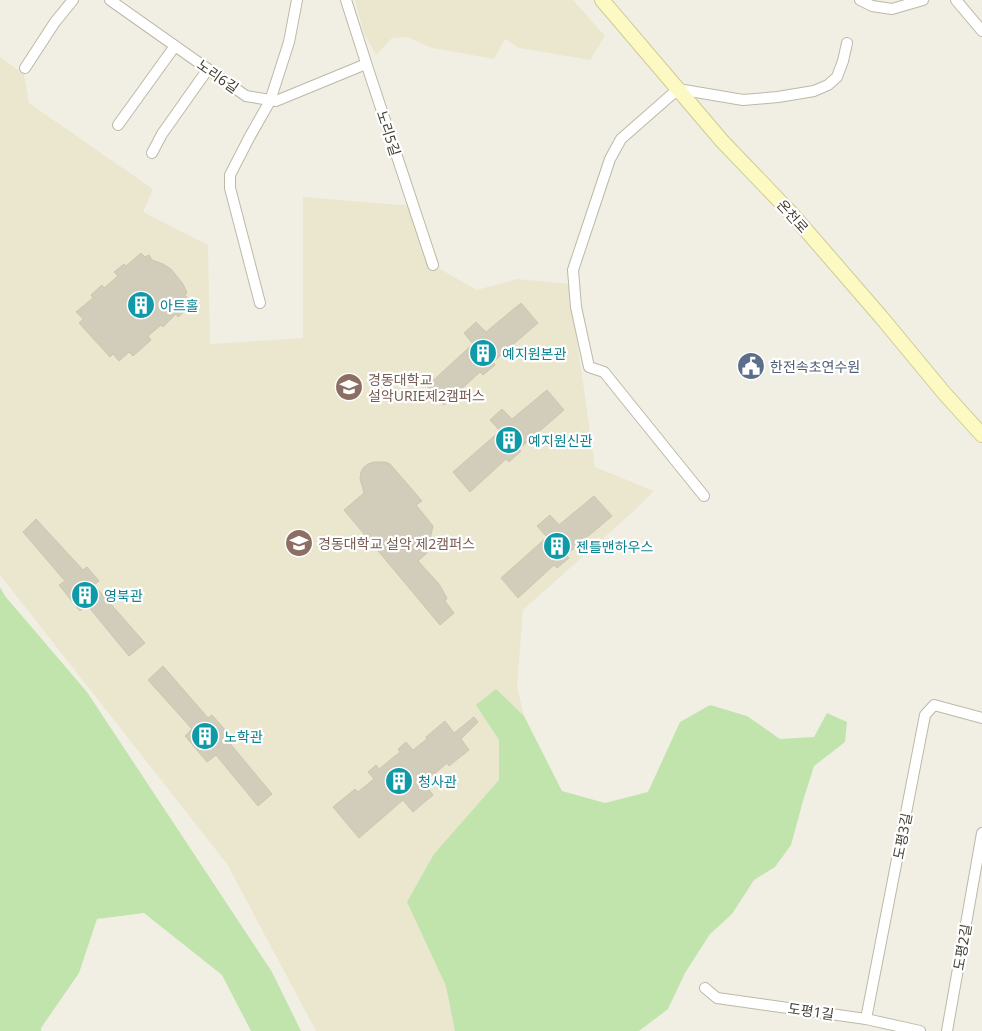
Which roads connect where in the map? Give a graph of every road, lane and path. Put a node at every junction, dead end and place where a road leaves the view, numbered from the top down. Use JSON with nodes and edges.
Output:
{"nodes":[{"id":1,"x":74,"y":0,"type":"edge"},
{"id":2,"x":110,"y":0,"type":"edge"},
{"id":3,"x":296,"y":0,"type":"edge"},
{"id":4,"x":346,"y":0,"type":"edge"},
{"id":5,"x":602,"y":0,"type":"edge"},
{"id":6,"x":860,"y":0,"type":"edge"},
{"id":7,"x":924,"y":0,"type":"edge"},
{"id":8,"x":956,"y":0,"type":"edge"},
{"id":9,"x":982,"y":31,"type":"edge"},
{"id":10,"x":847,"y":43,"type":"dead end"},
{"id":11,"x":175,"y":46,"type":"junction"},
{"id":12,"x":366,"y":64,"type":"junction"},
{"id":13,"x":25,"y":68,"type":"dead end"},
{"id":14,"x":208,"y":69,"type":"junction"},
{"id":15,"x":678,"y":89,"type":"junction"},
{"id":16,"x":270,"y":100,"type":"junction"},
{"id":17,"x":118,"y":125,"type":"dead end"},
{"id":18,"x":152,"y":153,"type":"dead end"},
{"id":19,"x":433,"y":265,"type":"dead end"},
{"id":20,"x":260,"y":303,"type":"dead end"},
{"id":21,"x":982,"y":435,"type":"edge"},
{"id":22,"x":704,"y":496,"type":"dead end"},
{"id":23,"x":982,"y":718,"type":"edge"},
{"id":24,"x":982,"y":833,"type":"edge"},
{"id":25,"x":705,"y":988,"type":"dead end"},
{"id":26,"x":866,"y":1019,"type":"junction"},
{"id":27,"x":920,"y":1031,"type":"edge"},
{"id":28,"x":947,"y":1031,"type":"edge"}],
"edges":[{"from":1,"to":13,"type":"street"},
{"from":2,"to":11,"type":"street","name":"노리6길"},
{"from":3,"to":16,"type":"street"},
{"from":4,"to":12,"type":"street","name":"노리5길"},
{"from":5,"to":15,"type":"street","name":"온천로"},
{"from":6,"to":7,"type":"street"},
{"from":8,"to":9,"type":"street"},
{"from":10,"to":15,"type":"street"},
{"from":11,"to":14,"type":"street","name":"노리6길"},
{"from":11,"to":17,"type":"street"},
{"from":12,"to":16,"type":"street","name":"노리6길"},
{"from":12,"to":19,"type":"street","name":"노리5길"},
{"from":14,"to":16,"type":"street","name":"노리6길"},
{"from":14,"to":18,"type":"street"},
{"from":15,"to":21,"type":"street","name":"온천로"},
{"from":15,"to":22,"type":"street"},
{"from":16,"to":20,"type":"street"},
{"from":23,"to":26,"type":"street","name":"도평3길"},
{"from":24,"to":28,"type":"street","name":"도평2길"},
{"from":25,"to":26,"type":"street","name":"도평1길"},
{"from":26,"to":27,"type":"street","name":"도평1길"}]}
